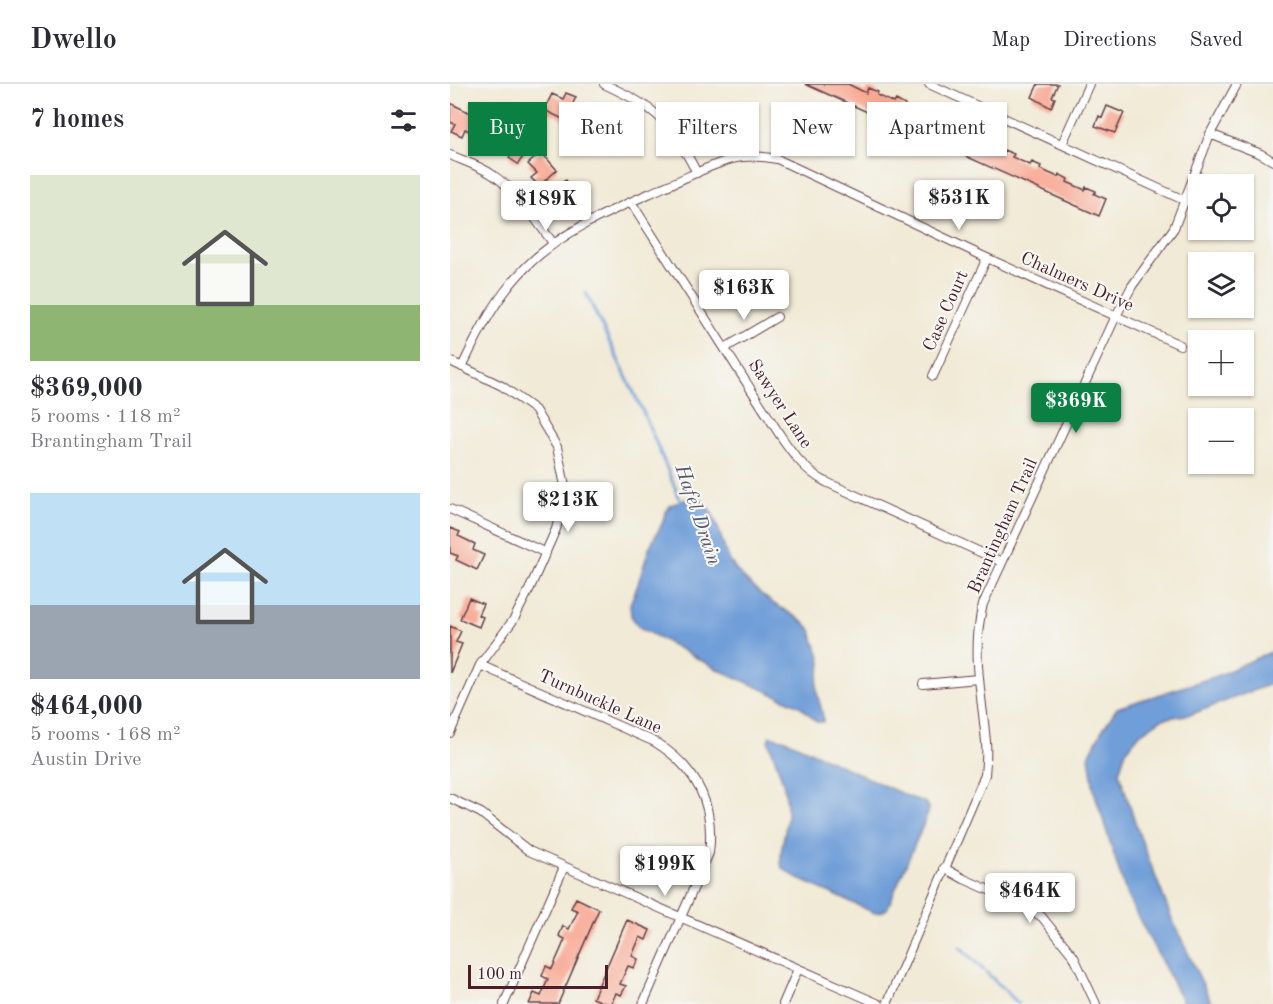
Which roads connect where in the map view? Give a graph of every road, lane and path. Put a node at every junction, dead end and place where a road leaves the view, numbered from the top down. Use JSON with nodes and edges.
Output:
{"nodes":[{"id":1,"x":604,"y":84,"type":"edge"},
{"id":2,"x":929,"y":84,"type":"edge"},
{"id":3,"x":1089,"y":84,"type":"edge"},
{"id":4,"x":1237,"y":84,"type":"edge"},
{"id":5,"x":946,"y":87,"type":"edge"},
{"id":6,"x":1210,"y":134,"type":"junction"},
{"id":7,"x":1062,"y":144,"type":"junction"},
{"id":8,"x":450,"y":154,"type":"edge"},
{"id":9,"x":1273,"y":161,"type":"edge"},
{"id":10,"x":697,"y":173,"type":"junction"},
{"id":11,"x":1186,"y":201,"type":"junction"},
{"id":12,"x":631,"y":202,"type":"junction"},
{"id":13,"x":553,"y":243,"type":"junction"},
{"id":14,"x":987,"y":258,"type":"junction"},
{"id":15,"x":777,"y":316,"type":"dead end"},
{"id":16,"x":1116,"y":316,"type":"junction"},
{"id":17,"x":1180,"y":345,"type":"dead end"},
{"id":18,"x":725,"y":348,"type":"junction"},
{"id":19,"x":450,"y":361,"type":"edge"},
{"id":20,"x":462,"y":367,"type":"junction"},
{"id":21,"x":933,"y":376,"type":"dead end"},
{"id":22,"x":450,"y":509,"type":"edge"},
{"id":23,"x":546,"y":553,"type":"junction"},
{"id":24,"x":1002,"y":562,"type":"junction"},
{"id":25,"x":480,"y":665,"type":"junction"},
{"id":26,"x":978,"y":679,"type":"junction"},
{"id":27,"x":922,"y":684,"type":"dead end"},
{"id":28,"x":450,"y":733,"type":"edge"},
{"id":29,"x":450,"y":798,"type":"edge"},
{"id":30,"x":564,"y":867,"type":"junction"},
{"id":31,"x":944,"y":868,"type":"junction"},
{"id":32,"x":681,"y":918,"type":"junction"},
{"id":33,"x":798,"y":969,"type":"junction"},
{"id":34,"x":504,"y":1004,"type":"edge"},
{"id":35,"x":643,"y":1004,"type":"edge"},
{"id":36,"x":783,"y":1004,"type":"edge"},
{"id":37,"x":879,"y":1004,"type":"edge"},
{"id":38,"x":888,"y":1004,"type":"edge"},
{"id":39,"x":1096,"y":1004,"type":"edge"}],
"edges":[{"from":1,"to":10,"type":"street"},
{"from":2,"to":5,"type":"street"},
{"from":3,"to":7,"type":"street"},
{"from":4,"to":6,"type":"street","name":"Brantingham Trail"},
{"from":5,"to":7,"type":"street"},
{"from":6,"to":9,"type":"street"},
{"from":6,"to":11,"type":"street","name":"Brantingham Trail"},
{"from":7,"to":11,"type":"street"},
{"from":8,"to":13,"type":"street"},
{"from":10,"to":12,"type":"street","name":"Chalmers Drive"},
{"from":10,"to":14,"type":"street","name":"Chalmers Drive"},
{"from":11,"to":16,"type":"street","name":"Brantingham Trail"},
{"from":12,"to":13,"type":"street","name":"Chalmers Drive"},
{"from":12,"to":18,"type":"street","name":"Sawyer Lane"},
{"from":13,"to":20,"type":"street","name":"Chalmers Drive"},
{"from":14,"to":16,"type":"street","name":"Chalmers Drive"},
{"from":14,"to":21,"type":"street","name":"Case Court"},
{"from":15,"to":18,"type":"street"},
{"from":16,"to":17,"type":"street","name":"Chalmers Drive"},
{"from":16,"to":24,"type":"street","name":"Brantingham Trail"},
{"from":18,"to":24,"type":"street","name":"Sawyer Lane"},
{"from":19,"to":20,"type":"street"},
{"from":20,"to":23,"type":"street"},
{"from":22,"to":23,"type":"street"},
{"from":23,"to":25,"type":"street"},
{"from":24,"to":26,"type":"street","name":"Brantingham Trail"},
{"from":25,"to":28,"type":"street"},
{"from":25,"to":32,"type":"street","name":"Turnbuckle Lane"},
{"from":26,"to":27,"type":"street"},
{"from":26,"to":31,"type":"street","name":"Brantingham Trail"},
{"from":29,"to":30,"type":"street"},
{"from":30,"to":32,"type":"street"},
{"from":30,"to":34,"type":"street"},
{"from":31,"to":38,"type":"street","name":"Brantingham Trail"},
{"from":31,"to":39,"type":"street"},
{"from":32,"to":33,"type":"street"},
{"from":32,"to":35,"type":"street","name":"Turnbuckle Lane"},
{"from":33,"to":36,"type":"street"},
{"from":33,"to":37,"type":"street"}]}
